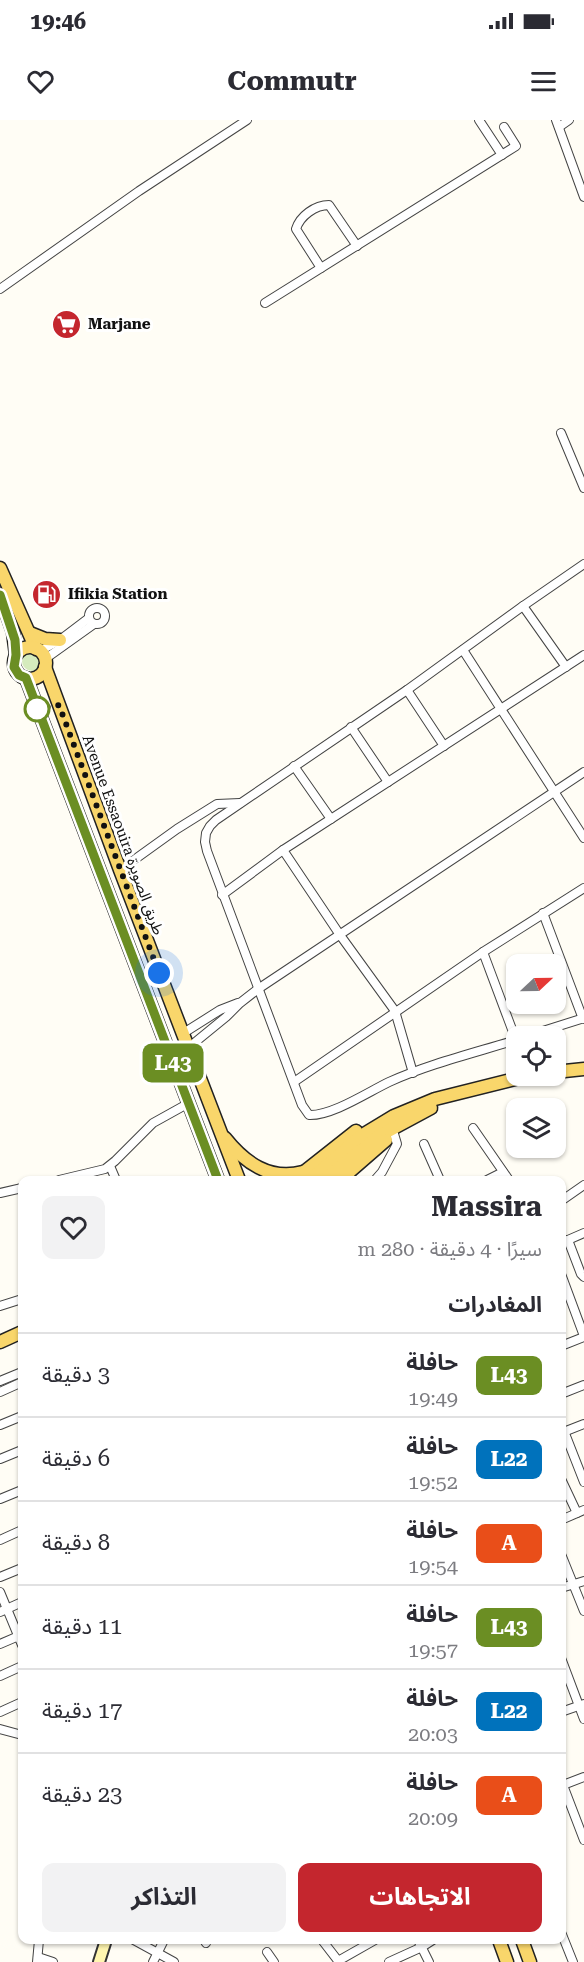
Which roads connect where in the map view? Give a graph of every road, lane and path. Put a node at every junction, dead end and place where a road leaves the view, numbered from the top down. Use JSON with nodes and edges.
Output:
{"nodes":[{"id":1,"x":248,"y":120,"type":"edge"},
{"id":2,"x":479,"y":120,"type":"edge"},
{"id":3,"x":569,"y":120,"type":"edge"},
{"id":4,"x":557,"y":123,"type":"edge"},
{"id":5,"x":504,"y":127,"type":"dead end"},
{"id":6,"x":502,"y":155,"type":"junction"},
{"id":7,"x":584,"y":197,"type":"edge"},
{"id":8,"x":357,"y":246,"type":"junction"},
{"id":9,"x":321,"y":268,"type":"junction"},
{"id":10,"x":0,"y":289,"type":"edge"},
{"id":11,"x":265,"y":303,"type":"dead end"},
{"id":12,"x":561,"y":433,"type":"dead end"},
{"id":13,"x":584,"y":488,"type":"edge"},
{"id":14,"x":584,"y":564,"type":"edge"},
{"id":15,"x":0,"y":568,"type":"edge"},
{"id":16,"x":0,"y":595,"type":"edge"},
{"id":17,"x":523,"y":606,"type":"junction"},
{"id":18,"x":3,"y":610,"type":"edge"},
{"id":19,"x":30,"y":633,"type":"junction"},
{"id":20,"x":60,"y":640,"type":"junction"},
{"id":21,"x":463,"y":650,"type":"junction"},
{"id":22,"x":16,"y":655,"type":"junction"},
{"id":23,"x":584,"y":655,"type":"edge"},
{"id":24,"x":42,"y":656,"type":"junction"},
{"id":25,"x":566,"y":667,"type":"junction"},
{"id":26,"x":26,"y":678,"type":"junction"},
{"id":27,"x":407,"y":690,"type":"junction"},
{"id":28,"x":502,"y":710,"type":"junction"},
{"id":29,"x":351,"y":727,"type":"junction"},
{"id":30,"x":444,"y":746,"type":"junction"},
{"id":31,"x":294,"y":766,"type":"junction"},
{"id":32,"x":584,"y":772,"type":"edge"},
{"id":33,"x":388,"y":782,"type":"junction"},
{"id":34,"x":555,"y":792,"type":"junction"},
{"id":35,"x":240,"y":803,"type":"junction"},
{"id":36,"x":331,"y":819,"type":"junction"},
{"id":37,"x":584,"y":838,"type":"edge"},
{"id":38,"x":283,"y":850,"type":"junction"},
{"id":39,"x":120,"y":870,"type":"junction"},
{"id":40,"x":584,"y":888,"type":"edge"},
{"id":41,"x":222,"y":895,"type":"junction"},
{"id":42,"x":543,"y":913,"type":"junction"},
{"id":43,"x":340,"y":935,"type":"junction"},
{"id":44,"x":483,"y":952,"type":"junction"},
{"id":45,"x":258,"y":989,"type":"junction"},
{"id":46,"x":240,"y":1002,"type":"junction"},
{"id":47,"x":395,"y":1011,"type":"junction"},
{"id":48,"x":583,"y":1019,"type":"edge"},
{"id":49,"x":511,"y":1026,"type":"edge"},
{"id":50,"x":560,"y":1026,"type":"edge"},
{"id":51,"x":182,"y":1035,"type":"junction"},
{"id":52,"x":506,"y":1043,"type":"edge"},
{"id":53,"x":188,"y":1048,"type":"junction"},
{"id":54,"x":584,"y":1069,"type":"edge"},
{"id":55,"x":566,"y":1071,"type":"edge"},
{"id":56,"x":413,"y":1073,"type":"junction"},
{"id":57,"x":506,"y":1080,"type":"edge"},
{"id":58,"x":294,"y":1082,"type":"junction"},
{"id":59,"x":189,"y":1103,"type":"junction"},
{"id":60,"x":407,"y":1114,"type":"junction"},
{"id":61,"x":473,"y":1128,"type":"dead end"},
{"id":62,"x":218,"y":1129,"type":"junction"},
{"id":63,"x":394,"y":1134,"type":"junction"},
{"id":64,"x":424,"y":1144,"type":"dead end"},
{"id":65,"x":110,"y":1166,"type":"junction"},
{"id":66,"x":503,"y":1172,"type":"junction"},
{"id":67,"x":80,"y":1176,"type":"edge"},
{"id":68,"x":114,"y":1176,"type":"edge"},
{"id":69,"x":216,"y":1176,"type":"edge"},
{"id":70,"x":237,"y":1176,"type":"edge"},
{"id":71,"x":307,"y":1176,"type":"edge"},
{"id":72,"x":329,"y":1176,"type":"edge"},
{"id":73,"x":344,"y":1176,"type":"edge"},
{"id":74,"x":378,"y":1176,"type":"edge"},
{"id":75,"x":438,"y":1176,"type":"edge"},
{"id":76,"x":495,"y":1176,"type":"edge"},
{"id":77,"x":506,"y":1176,"type":"edge"},
{"id":78,"x":584,"y":1185,"type":"edge"},
{"id":79,"x":18,"y":1189,"type":"edge"},
{"id":80,"x":0,"y":1193,"type":"edge"},
{"id":81,"x":566,"y":1198,"type":"edge"},
{"id":82,"x":584,"y":1233,"type":"edge"},
{"id":83,"x":566,"y":1240,"type":"edge"},
{"id":84,"x":566,"y":1245,"type":"edge"},
{"id":85,"x":584,"y":1277,"type":"edge"},
{"id":86,"x":566,"y":1287,"type":"edge"},
{"id":87,"x":18,"y":1300,"type":"edge"},
{"id":88,"x":0,"y":1306,"type":"edge"},
{"id":89,"x":18,"y":1334,"type":"edge"},
{"id":90,"x":584,"y":1336,"type":"edge"},
{"id":91,"x":18,"y":1341,"type":"edge"},
{"id":92,"x":1,"y":1342,"type":"edge"},
{"id":93,"x":566,"y":1344,"type":"edge"},
{"id":94,"x":18,"y":1373,"type":"edge"},
{"id":95,"x":0,"y":1381,"type":"edge"},
{"id":96,"x":584,"y":1385,"type":"edge"},
{"id":97,"x":18,"y":1387,"type":"edge"},
{"id":98,"x":0,"y":1392,"type":"edge"},
{"id":99,"x":566,"y":1392,"type":"edge"},
{"id":100,"x":18,"y":1418,"type":"edge"},
{"id":101,"x":584,"y":1424,"type":"edge"},
{"id":102,"x":0,"y":1425,"type":"edge"},
{"id":103,"x":566,"y":1431,"type":"edge"},
{"id":104,"x":566,"y":1439,"type":"edge"},
{"id":105,"x":18,"y":1451,"type":"edge"},
{"id":106,"x":0,"y":1458,"type":"edge"},
{"id":107,"x":584,"y":1482,"type":"edge"},
{"id":108,"x":566,"y":1487,"type":"edge"},
{"id":109,"x":18,"y":1492,"type":"edge"},
{"id":110,"x":0,"y":1499,"type":"edge"},
{"id":111,"x":580,"y":1511,"type":"edge"},
{"id":112,"x":566,"y":1518,"type":"edge"},
{"id":113,"x":18,"y":1532,"type":"edge"},
{"id":114,"x":0,"y":1540,"type":"edge"},
{"id":115,"x":566,"y":1566,"type":"edge"},
{"id":116,"x":18,"y":1570,"type":"edge"},
{"id":117,"x":0,"y":1577,"type":"edge"},
{"id":118,"x":584,"y":1581,"type":"edge"},
{"id":119,"x":573,"y":1584,"type":"junction"},
{"id":120,"x":566,"y":1586,"type":"edge"},
{"id":121,"x":0,"y":1592,"type":"edge"},
{"id":122,"x":18,"y":1604,"type":"edge"},
{"id":123,"x":4,"y":1610,"type":"edge"},
{"id":124,"x":584,"y":1611,"type":"edge"},
{"id":125,"x":18,"y":1631,"type":"edge"},
{"id":126,"x":18,"y":1636,"type":"edge"},
{"id":127,"x":0,"y":1644,"type":"edge"},
{"id":128,"x":18,"y":1668,"type":"edge"},
{"id":129,"x":566,"y":1670,"type":"edge"},
{"id":130,"x":0,"y":1676,"type":"edge"},
{"id":131,"x":18,"y":1704,"type":"edge"},
{"id":132,"x":581,"y":1705,"type":"edge"},
{"id":133,"x":566,"y":1710,"type":"edge"},
{"id":134,"x":0,"y":1712,"type":"edge"},
{"id":135,"x":584,"y":1719,"type":"edge"},
{"id":136,"x":0,"y":1729,"type":"edge"},
{"id":137,"x":18,"y":1734,"type":"edge"},
{"id":138,"x":584,"y":1777,"type":"edge"},
{"id":139,"x":566,"y":1782,"type":"edge"},
{"id":140,"x":566,"y":1791,"type":"edge"},
{"id":141,"x":580,"y":1817,"type":"edge"},
{"id":142,"x":584,"y":1840,"type":"edge"},
{"id":143,"x":39,"y":1944,"type":"edge"},
{"id":144,"x":105,"y":1944,"type":"edge"},
{"id":145,"x":141,"y":1944,"type":"edge"},
{"id":146,"x":162,"y":1944,"type":"edge"},
{"id":147,"x":325,"y":1944,"type":"edge"},
{"id":148,"x":368,"y":1944,"type":"edge"},
{"id":149,"x":418,"y":1944,"type":"edge"},
{"id":150,"x":420,"y":1944,"type":"edge"},
{"id":151,"x":500,"y":1944,"type":"edge"},
{"id":152,"x":523,"y":1944,"type":"edge"},
{"id":153,"x":566,"y":1944,"type":"edge"},
{"id":154,"x":267,"y":1952,"type":"dead end"},
{"id":155,"x":156,"y":1953,"type":"junction"},
{"id":156,"x":37,"y":1960,"type":"edge"},
{"id":157,"x":339,"y":1961,"type":"edge"},
{"id":158,"x":53,"y":1962,"type":"edge"},
{"id":159,"x":99,"y":1962,"type":"edge"},
{"id":160,"x":153,"y":1962,"type":"edge"},
{"id":161,"x":174,"y":1962,"type":"edge"},
{"id":162,"x":274,"y":1962,"type":"edge"},
{"id":163,"x":389,"y":1962,"type":"edge"},
{"id":164,"x":429,"y":1962,"type":"edge"},
{"id":165,"x":507,"y":1962,"type":"edge"},
{"id":166,"x":530,"y":1962,"type":"edge"},
{"id":167,"x":573,"y":1962,"type":"edge"}],
"edges":[{"from":1,"to":10,"type":"street"},
{"from":2,"to":6,"type":"street"},
{"from":3,"to":4,"type":"street"},
{"from":4,"to":7,"type":"street"},
{"from":5,"to":6,"type":"street"},
{"from":6,"to":8,"type":"street"},
{"from":8,"to":9,"type":"street"},
{"from":8,"to":9,"type":"street"},
{"from":9,"to":11,"type":"street"},
{"from":12,"to":13,"type":"street"},
{"from":14,"to":17,"type":"street"},
{"from":15,"to":19,"type":"main road","name":"Avenue Essaouira طريق الصويرة"},
{"from":16,"to":18,"type":"main road"},
{"from":17,"to":21,"type":"street"},
{"from":17,"to":25,"type":"street"},
{"from":18,"to":22,"type":"main road"},
{"from":19,"to":20,"type":"main road"},
{"from":19,"to":24,"type":"main road","name":"Avenue Essaouira طريق الصويرة"},
{"from":20,"to":24,"type":"street"},
{"from":20,"to":24,"type":"street"},
{"from":21,"to":27,"type":"street"},
{"from":21,"to":28,"type":"street"},
{"from":22,"to":24,"type":"main road"},
{"from":22,"to":26,"type":"main road"},
{"from":23,"to":25,"type":"street"},
{"from":24,"to":26,"type":"main road"},
{"from":24,"to":39,"type":"main road","name":"Avenue Essaouira طريق الصويرة"},
{"from":25,"to":28,"type":"street"},
{"from":26,"to":59,"type":"main road"},
{"from":27,"to":29,"type":"street"},
{"from":27,"to":30,"type":"street"},
{"from":28,"to":30,"type":"street"},
{"from":28,"to":34,"type":"street"},
{"from":29,"to":31,"type":"street"},
{"from":29,"to":33,"type":"street"},
{"from":30,"to":33,"type":"street"},
{"from":31,"to":35,"type":"street"},
{"from":31,"to":36,"type":"street"},
{"from":32,"to":34,"type":"street"},
{"from":33,"to":36,"type":"street"},
{"from":34,"to":37,"type":"street"},
{"from":34,"to":43,"type":"street"},
{"from":35,"to":39,"type":"street"},
{"from":35,"to":41,"type":"street"},
{"from":36,"to":38,"type":"street"},
{"from":38,"to":41,"type":"street"},
{"from":38,"to":43,"type":"street"},
{"from":39,"to":51,"type":"main road","name":"Avenue Essaouira طريق الصويرة"},
{"from":40,"to":42,"type":"street"},
{"from":41,"to":45,"type":"street"},
{"from":42,"to":44,"type":"street"},
{"from":42,"to":48,"type":"street"},
{"from":43,"to":45,"type":"street"},
{"from":43,"to":47,"type":"street"},
{"from":44,"to":47,"type":"street"},
{"from":44,"to":49,"type":"street"},
{"from":45,"to":46,"type":"street"},
{"from":45,"to":58,"type":"street"},
{"from":46,"to":51,"type":"street"},
{"from":46,"to":53,"type":"street"},
{"from":47,"to":56,"type":"street"},
{"from":47,"to":58,"type":"street"},
{"from":48,"to":50,"type":"street"},
{"from":51,"to":53,"type":"main road","name":"Avenue Essaouira طريق الصويرة"},
{"from":52,"to":56,"type":"street"},
{"from":53,"to":62,"type":"main road","name":"Avenue Essaouira طريق الصويرة"},
{"from":54,"to":55,"type":"main road"},
{"from":56,"to":58,"type":"street"},
{"from":57,"to":60,"type":"main road"},
{"from":59,"to":65,"type":"street"},
{"from":59,"to":69,"type":"main road"},
{"from":60,"to":63,"type":"main road"},
{"from":60,"to":71,"type":"main road"},
{"from":60,"to":72,"type":"main road"},
{"from":61,"to":66,"type":"street"},
{"from":62,"to":70,"type":"main road","name":"Avenue Essaouira طريق الصويرة"},
{"from":62,"to":71,"type":"main road"},
{"from":63,"to":73,"type":"main road"},
{"from":63,"to":74,"type":"street"},
{"from":64,"to":75,"type":"street"},
{"from":65,"to":67,"type":"street"},
{"from":65,"to":68,"type":"street"},
{"from":66,"to":76,"type":"street"},
{"from":66,"to":77,"type":"street"},
{"from":78,"to":81,"type":"street"},
{"from":79,"to":80,"type":"street"},
{"from":82,"to":83,"type":"street"},
{"from":84,"to":85,"type":"street"},
{"from":86,"to":90,"type":"street"},
{"from":87,"to":88,"type":"street"},
{"from":89,"to":92,"type":"main road"},
{"from":90,"to":93,"type":"street"},
{"from":91,"to":92,"type":"main road"},
{"from":94,"to":95,"type":"street"},
{"from":96,"to":99,"type":"street"},
{"from":97,"to":98,"type":"street"},
{"from":100,"to":102,"type":"street"},
{"from":101,"to":103,"type":"street"},
{"from":104,"to":107,"type":"street"},
{"from":105,"to":106,"type":"street"},
{"from":108,"to":111,"type":"street"},
{"from":109,"to":110,"type":"street"},
{"from":111,"to":112,"type":"street"},
{"from":113,"to":114,"type":"street"},
{"from":115,"to":119,"type":"street"},
{"from":116,"to":117,"type":"street"},
{"from":118,"to":119,"type":"street"},
{"from":119,"to":120,"type":"street"},
{"from":119,"to":124,"type":"street"},
{"from":121,"to":123,"type":"street"},
{"from":122,"to":123,"type":"street"},
{"from":123,"to":125,"type":"street"},
{"from":126,"to":127,"type":"street"},
{"from":128,"to":130,"type":"street"},
{"from":129,"to":132,"type":"street"},
{"from":131,"to":134,"type":"street"},
{"from":132,"to":133,"type":"street"},
{"from":132,"to":135,"type":"street"},
{"from":136,"to":137,"type":"street"},
{"from":138,"to":139,"type":"street"},
{"from":140,"to":141,"type":"street"},
{"from":141,"to":142,"type":"street"},
{"from":143,"to":156,"type":"street"},
{"from":144,"to":159,"type":"street"},
{"from":145,"to":155,"type":"street"},
{"from":146,"to":155,"type":"street"},
{"from":147,"to":157,"type":"street"},
{"from":148,"to":157,"type":"street"},
{"from":149,"to":163,"type":"street"},
{"from":150,"to":164,"type":"street"},
{"from":151,"to":165,"type":"main road"},
{"from":152,"to":166,"type":"main road"},
{"from":153,"to":167,"type":"street"},
{"from":154,"to":162,"type":"street"},
{"from":155,"to":160,"type":"street"},
{"from":155,"to":161,"type":"street"},
{"from":156,"to":158,"type":"street"}]}
